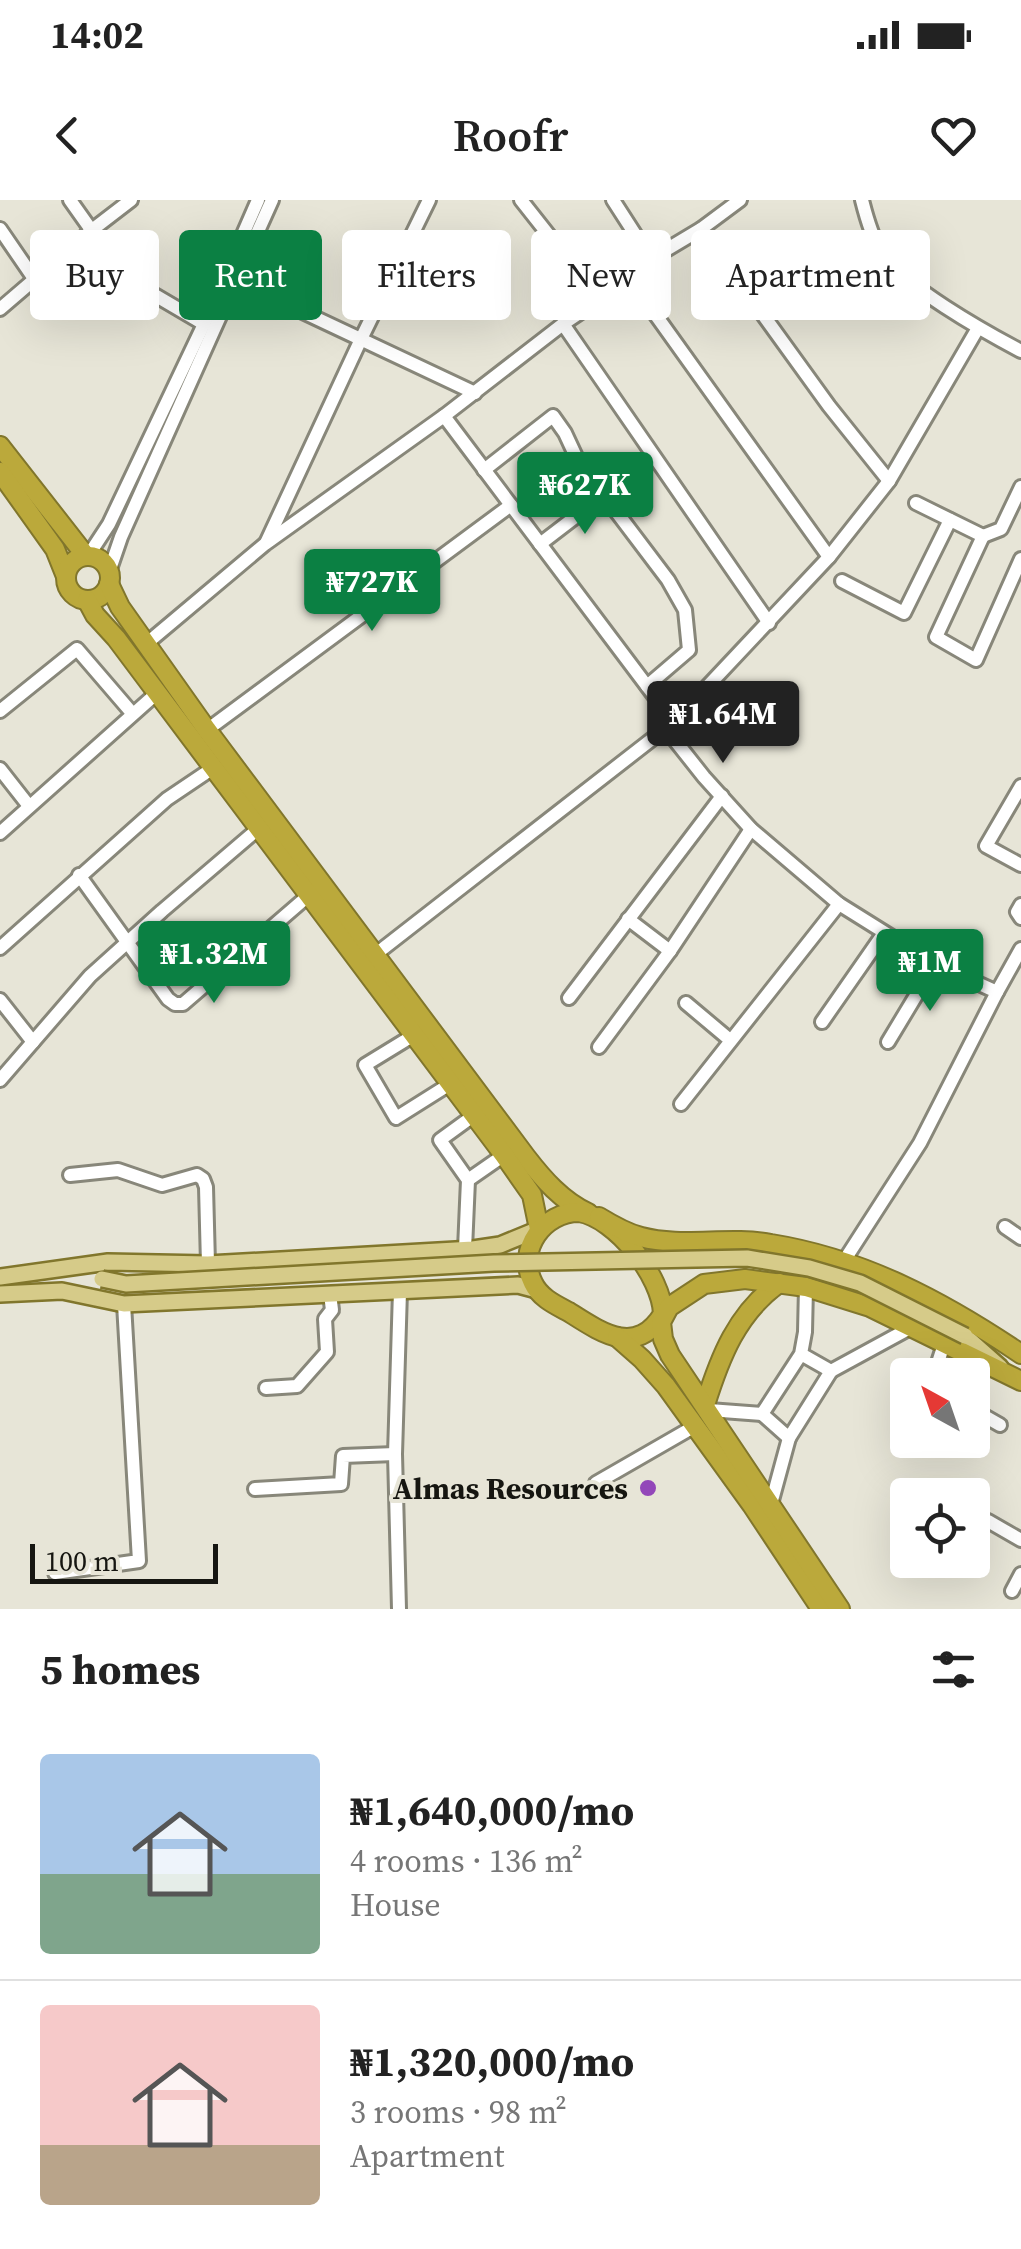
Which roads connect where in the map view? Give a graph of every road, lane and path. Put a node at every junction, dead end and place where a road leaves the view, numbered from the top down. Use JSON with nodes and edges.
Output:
{"nodes":[{"id":1,"x":70,"y":200,"type":"edge"},
{"id":2,"x":131,"y":200,"type":"edge"},
{"id":3,"x":258,"y":200,"type":"edge"},
{"id":4,"x":272,"y":200,"type":"edge"},
{"id":5,"x":429,"y":200,"type":"edge"},
{"id":6,"x":521,"y":200,"type":"edge"},
{"id":7,"x":613,"y":200,"type":"edge"},
{"id":8,"x":740,"y":200,"type":"edge"},
{"id":9,"x":862,"y":200,"type":"edge"},
{"id":10,"x":701,"y":229,"type":"junction"},
{"id":11,"x":0,"y":230,"type":"edge"},
{"id":12,"x":92,"y":230,"type":"joint"},
{"id":13,"x":258,"y":230,"type":"edge"},
{"id":14,"x":545,"y":230,"type":"edge"},
{"id":15,"x":633,"y":230,"type":"edge"},
{"id":16,"x":671,"y":247,"type":"edge"},
{"id":17,"x":30,"y":273,"type":"edge"},
{"id":18,"x":30,"y":284,"type":"edge"},
{"id":19,"x":159,"y":298,"type":"edge"},
{"id":20,"x":0,"y":309,"type":"edge"},
{"id":21,"x":217,"y":320,"type":"edge"},
{"id":22,"x":319,"y":320,"type":"edge"},
{"id":23,"x":569,"y":320,"type":"edge"},
{"id":24,"x":659,"y":320,"type":"edge"},
{"id":25,"x":204,"y":324,"type":"junction"},
{"id":26,"x":563,"y":324,"type":"junction"},
{"id":27,"x":978,"y":328,"type":"junction"},
{"id":28,"x":361,"y":340,"type":"junction"},
{"id":29,"x":1021,"y":351,"type":"edge"},
{"id":30,"x":476,"y":393,"type":"junction"},
{"id":31,"x":444,"y":416,"type":"junction"},
{"id":32,"x":0,"y":446,"type":"edge"},
{"id":33,"x":484,"y":470,"type":"junction"},
{"id":34,"x":2,"y":477,"type":"edge"},
{"id":35,"x":889,"y":481,"type":"junction"},
{"id":36,"x":1021,"y":487,"type":"edge"},
{"id":37,"x":604,"y":496,"type":"junction"},
{"id":38,"x":916,"y":503,"type":"dead end"},
{"id":39,"x":511,"y":505,"type":"junction"},
{"id":40,"x":950,"y":520,"type":"junction"},
{"id":41,"x":984,"y":536,"type":"junction"},
{"id":42,"x":264,"y":544,"type":"junction"},
{"id":43,"x":540,"y":544,"type":"junction"},
{"id":44,"x":87,"y":556,"type":"junction"},
{"id":45,"x":829,"y":557,"type":"junction"},
{"id":46,"x":1021,"y":559,"type":"edge"},
{"id":47,"x":66,"y":574,"type":"junction"},
{"id":48,"x":109,"y":578,"type":"junction"},
{"id":49,"x":842,"y":581,"type":"dead end"},
{"id":50,"x":87,"y":600,"type":"junction"},
{"id":51,"x":768,"y":623,"type":"junction"},
{"id":52,"x":146,"y":644,"type":"junction"},
{"id":53,"x":646,"y":686,"type":"junction"},
{"id":54,"x":157,"y":694,"type":"junction"},
{"id":55,"x":0,"y":711,"type":"edge"},
{"id":56,"x":132,"y":714,"type":"junction"},
{"id":57,"x":670,"y":726,"type":"junction"},
{"id":58,"x":207,"y":730,"type":"junction"},
{"id":59,"x":213,"y":768,"type":"junction"},
{"id":60,"x":0,"y":769,"type":"edge"},
{"id":61,"x":1021,"y":786,"type":"edge"},
{"id":62,"x":722,"y":796,"type":"junction"},
{"id":63,"x":28,"y":806,"type":"junction"},
{"id":64,"x":258,"y":829,"type":"junction"},
{"id":65,"x":751,"y":830,"type":"junction"},
{"id":66,"x":0,"y":833,"type":"edge"},
{"id":67,"x":1021,"y":865,"type":"edge"},
{"id":68,"x":79,"y":875,"type":"junction"},
{"id":69,"x":308,"y":896,"type":"junction"},
{"id":70,"x":840,"y":904,"type":"junction"},
{"id":71,"x":1021,"y":904,"type":"edge"},
{"id":72,"x":1021,"y":918,"type":"edge"},
{"id":73,"x":628,"y":919,"type":"junction"},
{"id":74,"x":884,"y":933,"type":"junction"},
{"id":75,"x":129,"y":942,"type":"junction"},
{"id":76,"x":0,"y":948,"type":"edge"},
{"id":77,"x":1021,"y":949,"type":"edge"},
{"id":78,"x":670,"y":951,"type":"junction"},
{"id":79,"x":376,"y":954,"type":"junction"},
{"id":80,"x":935,"y":964,"type":"junction"},
{"id":81,"x":998,"y":992,"type":"junction"},
{"id":82,"x":569,"y":998,"type":"dead end"},
{"id":83,"x":0,"y":1000,"type":"edge"},
{"id":84,"x":686,"y":1004,"type":"dead end"},
{"id":85,"x":822,"y":1022,"type":"dead end"},
{"id":86,"x":414,"y":1034,"type":"junction"},
{"id":87,"x":730,"y":1040,"type":"junction"},
{"id":88,"x":33,"y":1042,"type":"junction"},
{"id":89,"x":888,"y":1042,"type":"dead end"},
{"id":90,"x":600,"y":1047,"type":"dead end"},
{"id":91,"x":0,"y":1080,"type":"edge"},
{"id":92,"x":450,"y":1084,"type":"junction"},
{"id":93,"x":680,"y":1104,"type":"dead end"},
{"id":94,"x":473,"y":1116,"type":"junction"},
{"id":95,"x":504,"y":1154,"type":"junction"},
{"id":96,"x":70,"y":1175,"type":"dead end"},
{"id":97,"x":468,"y":1180,"type":"junction"},
{"id":98,"x":593,"y":1215,"type":"junction"},
{"id":99,"x":1005,"y":1228,"type":"dead end"},
{"id":100,"x":539,"y":1230,"type":"junction"},
{"id":101,"x":1021,"y":1238,"type":"edge"},
{"id":102,"x":465,"y":1250,"type":"junction"},
{"id":103,"x":844,"y":1260,"type":"junction"},
{"id":104,"x":208,"y":1264,"type":"junction"},
{"id":105,"x":58,"y":1271,"type":"junction"},
{"id":106,"x":0,"y":1278,"type":"edge"},
{"id":107,"x":102,"y":1279,"type":"junction"},
{"id":108,"x":779,"y":1283,"type":"junction"},
{"id":109,"x":806,"y":1287,"type":"junction"},
{"id":110,"x":537,"y":1290,"type":"junction"},
{"id":111,"x":62,"y":1291,"type":"junction"},
{"id":112,"x":400,"y":1291,"type":"junction"},
{"id":113,"x":0,"y":1294,"type":"edge"},
{"id":114,"x":330,"y":1294,"type":"junction"},
{"id":115,"x":124,"y":1304,"type":"junction"},
{"id":116,"x":663,"y":1314,"type":"junction"},
{"id":117,"x":910,"y":1328,"type":"junction"},
{"id":118,"x":965,"y":1336,"type":"junction"},
{"id":119,"x":617,"y":1337,"type":"junction"},
{"id":120,"x":944,"y":1344,"type":"junction"},
{"id":121,"x":801,"y":1354,"type":"junction"},
{"id":122,"x":1021,"y":1354,"type":"edge"},
{"id":123,"x":939,"y":1358,"type":"edge"},
{"id":124,"x":831,"y":1371,"type":"junction"},
{"id":125,"x":1015,"y":1379,"type":"edge"},
{"id":126,"x":266,"y":1388,"type":"dead end"},
{"id":127,"x":707,"y":1407,"type":"junction"},
{"id":128,"x":762,"y":1414,"type":"junction"},
{"id":129,"x":990,"y":1419,"type":"edge"},
{"id":130,"x":1000,"y":1424,"type":"dead end"},
{"id":131,"x":696,"y":1426,"type":"junction"},
{"id":132,"x":789,"y":1438,"type":"junction"},
{"id":133,"x":395,"y":1454,"type":"junction"},
{"id":134,"x":596,"y":1483,"type":"dead end"},
{"id":135,"x":255,"y":1489,"type":"dead end"},
{"id":136,"x":771,"y":1504,"type":"junction"},
{"id":137,"x":990,"y":1523,"type":"edge"},
{"id":138,"x":1021,"y":1540,"type":"edge"},
{"id":139,"x":55,"y":1572,"type":"dead end"},
{"id":140,"x":1021,"y":1574,"type":"edge"},
{"id":141,"x":1012,"y":1591,"type":"dead end"},
{"id":142,"x":399,"y":1609,"type":"edge"},
{"id":143,"x":821,"y":1609,"type":"edge"},
{"id":144,"x":840,"y":1609,"type":"edge"}],
"edges":[{"from":1,"to":12,"type":"street"},
{"from":2,"to":12,"type":"street"},
{"from":3,"to":25,"type":"street"},
{"from":4,"to":13,"type":"street"},
{"from":5,"to":28,"type":"street"},
{"from":6,"to":14,"type":"street"},
{"from":7,"to":15,"type":"street"},
{"from":8,"to":10,"type":"street"},
{"from":9,"to":27,"type":"street"},
{"from":10,"to":16,"type":"street"},
{"from":10,"to":35,"type":"street"},
{"from":11,"to":17,"type":"street"},
{"from":18,"to":20,"type":"street"},
{"from":19,"to":25,"type":"street"},
{"from":21,"to":48,"type":"street"},
{"from":22,"to":28,"type":"street"},
{"from":23,"to":26,"type":"street"},
{"from":24,"to":45,"type":"street"},
{"from":25,"to":44,"type":"street"},
{"from":26,"to":30,"type":"street"},
{"from":26,"to":51,"type":"street"},
{"from":27,"to":29,"type":"street"},
{"from":27,"to":35,"type":"street"},
{"from":28,"to":30,"type":"street"},
{"from":28,"to":42,"type":"street"},
{"from":30,"to":31,"type":"street"},
{"from":31,"to":33,"type":"street"},
{"from":31,"to":42,"type":"street"},
{"from":32,"to":44,"type":"highway"},
{"from":33,"to":37,"type":"street"},
{"from":33,"to":39,"type":"street"},
{"from":34,"to":47,"type":"highway"},
{"from":35,"to":45,"type":"street"},
{"from":36,"to":41,"type":"street"},
{"from":37,"to":43,"type":"street"},
{"from":37,"to":53,"type":"street"},
{"from":38,"to":40,"type":"street"},
{"from":39,"to":43,"type":"street"},
{"from":39,"to":58,"type":"street"},
{"from":40,"to":41,"type":"street"},
{"from":40,"to":49,"type":"street"},
{"from":41,"to":46,"type":"street"},
{"from":42,"to":52,"type":"street"},
{"from":43,"to":53,"type":"street"},
{"from":44,"to":47,"type":"highway"},
{"from":44,"to":48,"type":"highway"},
{"from":45,"to":51,"type":"street"},
{"from":47,"to":50,"type":"highway"},
{"from":48,"to":50,"type":"highway"},
{"from":48,"to":52,"type":"highway"},
{"from":50,"to":54,"type":"highway"},
{"from":51,"to":57,"type":"street"},
{"from":52,"to":58,"type":"highway"},
{"from":53,"to":57,"type":"street"},
{"from":54,"to":56,"type":"street"},
{"from":54,"to":59,"type":"highway"},
{"from":55,"to":56,"type":"street"},
{"from":56,"to":63,"type":"street"},
{"from":57,"to":62,"type":"street"},
{"from":57,"to":79,"type":"street"},
{"from":58,"to":79,"type":"highway"},
{"from":59,"to":64,"type":"highway"},
{"from":59,"to":68,"type":"street"},
{"from":60,"to":63,"type":"street"},
{"from":61,"to":67,"type":"street"},
{"from":62,"to":65,"type":"street"},
{"from":62,"to":73,"type":"street"},
{"from":63,"to":66,"type":"street"},
{"from":64,"to":69,"type":"highway"},
{"from":64,"to":75,"type":"street"},
{"from":65,"to":70,"type":"street"},
{"from":65,"to":78,"type":"street"},
{"from":68,"to":75,"type":"street"},
{"from":68,"to":76,"type":"street"},
{"from":69,"to":75,"type":"street"},
{"from":69,"to":86,"type":"highway"},
{"from":70,"to":74,"type":"street"},
{"from":70,"to":87,"type":"street"},
{"from":71,"to":72,"type":"street"},
{"from":73,"to":78,"type":"street"},
{"from":73,"to":82,"type":"street"},
{"from":74,"to":80,"type":"street"},
{"from":74,"to":85,"type":"street"},
{"from":75,"to":88,"type":"street"},
{"from":77,"to":81,"type":"street"},
{"from":78,"to":90,"type":"street"},
{"from":79,"to":98,"type":"highway"},
{"from":80,"to":81,"type":"street"},
{"from":80,"to":89,"type":"street"},
{"from":81,"to":103,"type":"street"},
{"from":83,"to":88,"type":"street"},
{"from":84,"to":87,"type":"street"},
{"from":86,"to":92,"type":"highway"},
{"from":86,"to":92,"type":"street"},
{"from":87,"to":93,"type":"street"},
{"from":88,"to":91,"type":"street"},
{"from":92,"to":94,"type":"highway"},
{"from":94,"to":95,"type":"highway"},
{"from":94,"to":97,"type":"street"},
{"from":95,"to":97,"type":"street"},
{"from":95,"to":100,"type":"highway"},
{"from":96,"to":104,"type":"street"},
{"from":97,"to":102,"type":"street"},
{"from":98,"to":100,"type":"highway"},
{"from":98,"to":103,"type":"highway"},
{"from":98,"to":116,"type":"highway"},
{"from":99,"to":101,"type":"street"},
{"from":100,"to":102,"type":"main road"},
{"from":100,"to":110,"type":"highway"},
{"from":102,"to":104,"type":"main road"},
{"from":103,"to":122,"type":"highway"},
{"from":104,"to":105,"type":"main road"},
{"from":105,"to":106,"type":"main road"},
{"from":105,"to":107,"type":"main road"},
{"from":107,"to":111,"type":"main road"},
{"from":107,"to":118,"type":"main road","bridge":true},
{"from":108,"to":109,"type":"highway"},
{"from":108,"to":116,"type":"highway"},
{"from":108,"to":127,"type":"highway"},
{"from":109,"to":117,"type":"highway"},
{"from":109,"to":121,"type":"street"},
{"from":110,"to":112,"type":"main road"},
{"from":110,"to":119,"type":"highway"},
{"from":111,"to":113,"type":"main road"},
{"from":111,"to":115,"type":"main road"},
{"from":112,"to":114,"type":"main road"},
{"from":112,"to":133,"type":"street"},
{"from":114,"to":115,"type":"main road"},
{"from":114,"to":126,"type":"street"},
{"from":115,"to":139,"type":"street"},
{"from":116,"to":119,"type":"highway"},
{"from":116,"to":127,"type":"highway"},
{"from":117,"to":120,"type":"highway"},
{"from":117,"to":124,"type":"street"},
{"from":118,"to":122,"type":"main road"},
{"from":118,"to":125,"type":"main road"},
{"from":119,"to":131,"type":"highway"},
{"from":120,"to":123,"type":"street"},
{"from":120,"to":125,"type":"highway"},
{"from":121,"to":124,"type":"street"},
{"from":121,"to":128,"type":"street"},
{"from":124,"to":132,"type":"street"},
{"from":127,"to":128,"type":"street"},
{"from":127,"to":136,"type":"highway"},
{"from":128,"to":132,"type":"street"},
{"from":129,"to":130,"type":"street"},
{"from":131,"to":134,"type":"street"},
{"from":131,"to":143,"type":"highway"},
{"from":132,"to":136,"type":"street"},
{"from":133,"to":135,"type":"street"},
{"from":133,"to":142,"type":"street"},
{"from":136,"to":144,"type":"highway"},
{"from":137,"to":138,"type":"street"},
{"from":140,"to":141,"type":"street"}]}
